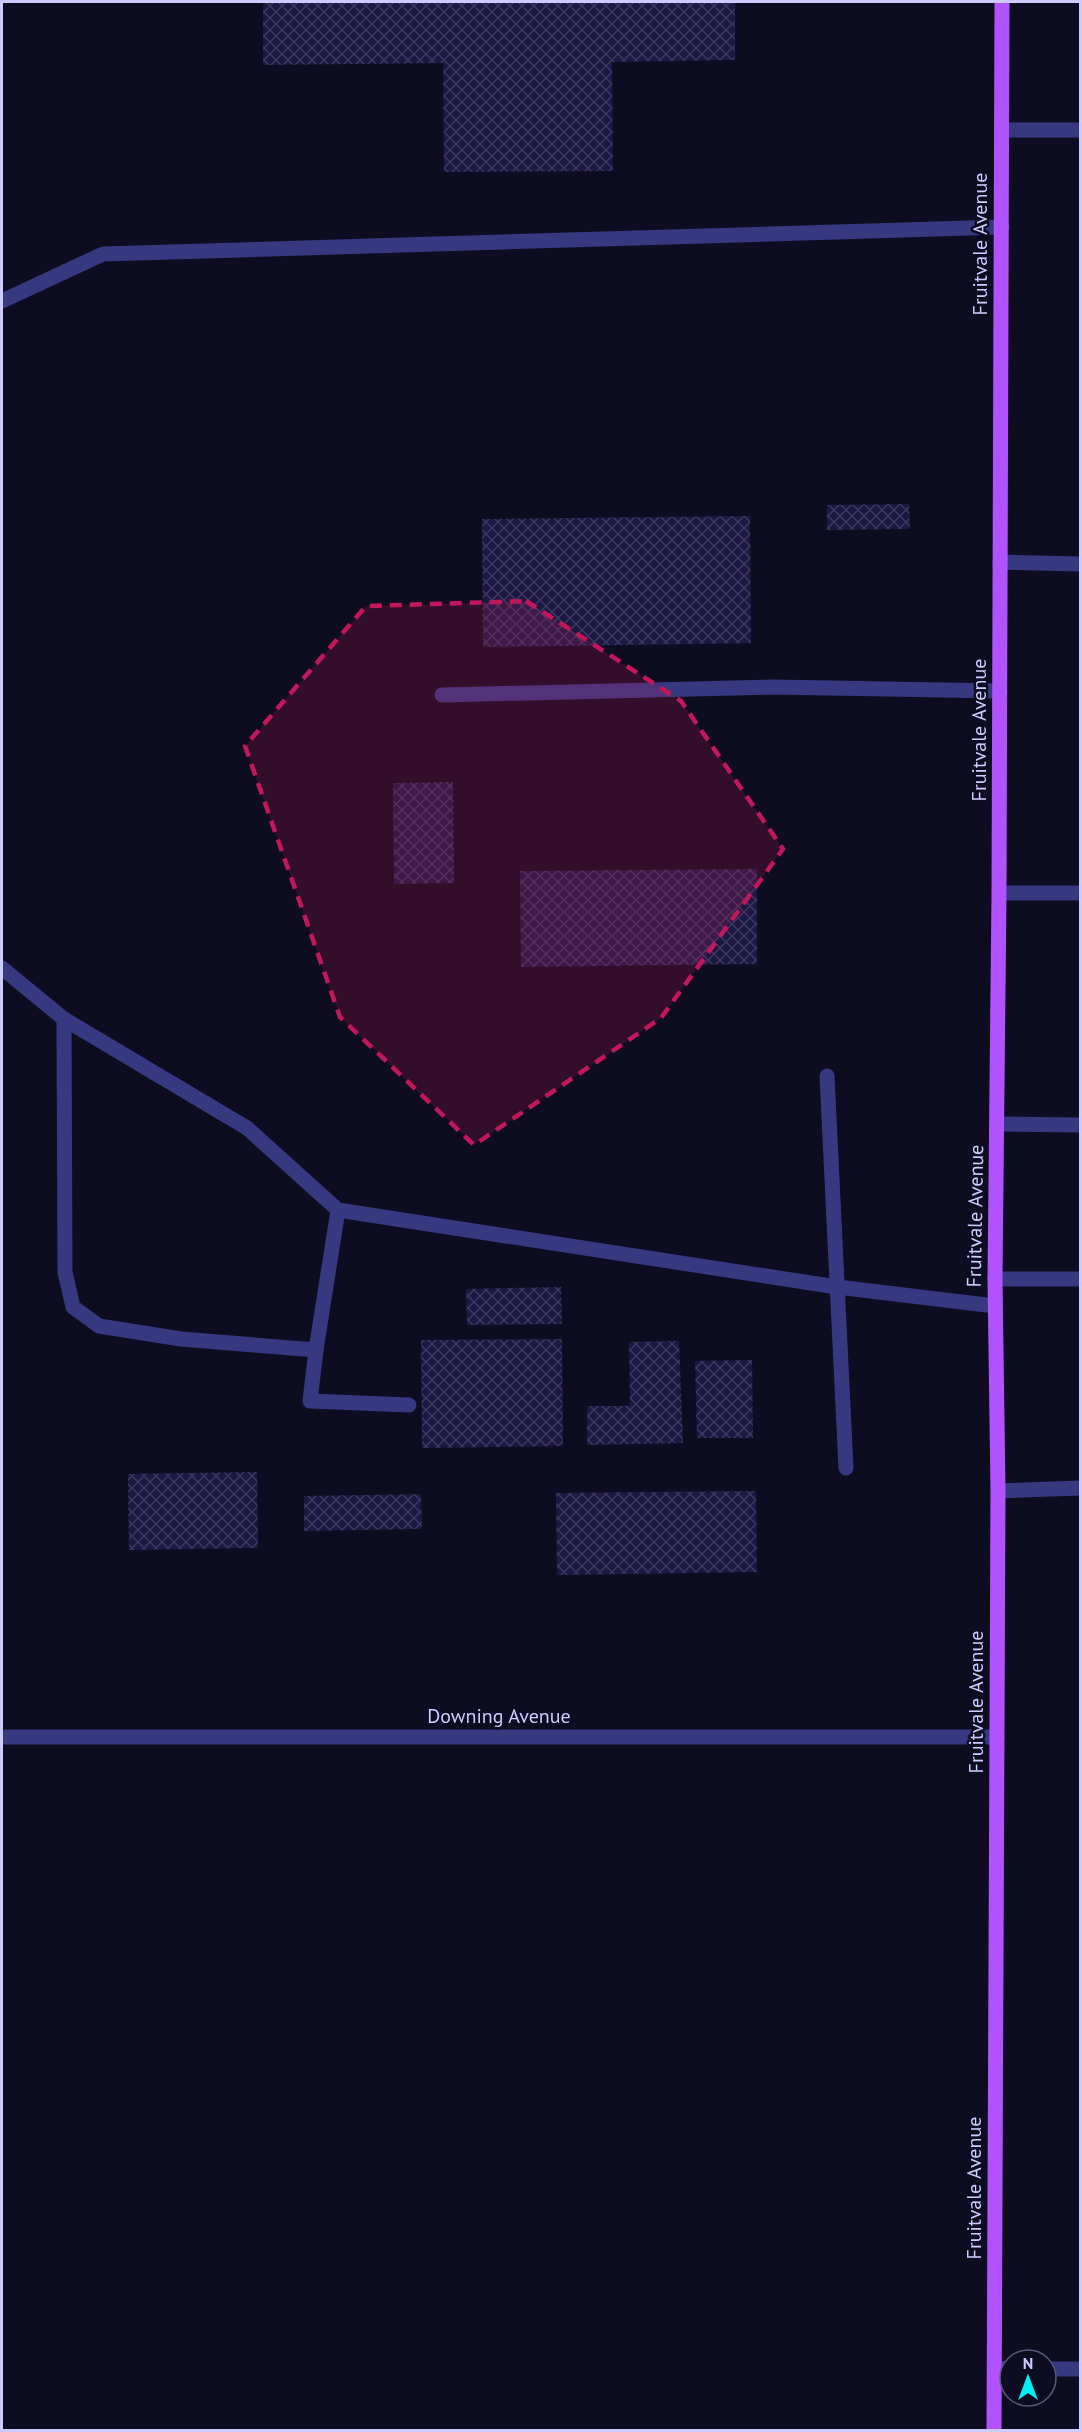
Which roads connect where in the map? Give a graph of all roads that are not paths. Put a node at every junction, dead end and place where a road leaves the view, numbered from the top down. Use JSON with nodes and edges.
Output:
{"nodes":[{"id":1,"x":1002,"y":2,"type":"edge"},
{"id":2,"x":1002,"y":130,"type":"junction"},
{"id":3,"x":1080,"y":130,"type":"edge"},
{"id":4,"x":1002,"y":227,"type":"junction"},
{"id":5,"x":2,"y":301,"type":"edge"},
{"id":6,"x":1000,"y":562,"type":"junction"},
{"id":7,"x":1080,"y":564,"type":"edge"},
{"id":8,"x":1000,"y":691,"type":"junction"},
{"id":9,"x":442,"y":695,"type":"dead end"},
{"id":10,"x":999,"y":893,"type":"junction"},
{"id":11,"x":1080,"y":893,"type":"edge"},
{"id":12,"x":2,"y":968,"type":"edge"},
{"id":13,"x":64,"y":1019,"type":"junction"},
{"id":14,"x":827,"y":1076,"type":"dead end"},
{"id":15,"x":997,"y":1124,"type":"junction"},
{"id":16,"x":1080,"y":1125,"type":"edge"},
{"id":17,"x":338,"y":1210,"type":"junction"},
{"id":18,"x":995,"y":1279,"type":"junction"},
{"id":19,"x":1080,"y":1279,"type":"edge"},
{"id":20,"x":837,"y":1287,"type":"junction"},
{"id":21,"x":995,"y":1306,"type":"junction"},
{"id":22,"x":316,"y":1350,"type":"junction"},
{"id":23,"x":409,"y":1405,"type":"dead end"},
{"id":24,"x":846,"y":1468,"type":"dead end"},
{"id":25,"x":1080,"y":1488,"type":"edge"},
{"id":26,"x":998,"y":1491,"type":"junction"},
{"id":27,"x":2,"y":1737,"type":"edge"},
{"id":28,"x":997,"y":1737,"type":"junction"},
{"id":29,"x":1002,"y":2348,"type":"edge"},
{"id":30,"x":1058,"y":2369,"type":"edge"},
{"id":31,"x":1080,"y":2369,"type":"edge"},
{"id":32,"x":998,"y":2399,"type":"edge"},
{"id":33,"x":994,"y":2430,"type":"edge"}],
"edges":[{"from":1,"to":2,"type":"main road","name":"Fruitvale Avenue"},
{"from":2,"to":3,"type":"street"},
{"from":2,"to":4,"type":"main road","name":"Fruitvale Avenue"},
{"from":4,"to":5,"type":"street"},
{"from":4,"to":6,"type":"main road","name":"Fruitvale Avenue"},
{"from":6,"to":7,"type":"street"},
{"from":6,"to":8,"type":"main road","name":"Fruitvale Avenue"},
{"from":8,"to":9,"type":"street"},
{"from":8,"to":10,"type":"main road","name":"Fruitvale Avenue"},
{"from":10,"to":11,"type":"street"},
{"from":10,"to":15,"type":"main road","name":"Fruitvale Avenue"},
{"from":12,"to":13,"type":"street"},
{"from":13,"to":17,"type":"street"},
{"from":13,"to":22,"type":"street"},
{"from":14,"to":20,"type":"street"},
{"from":15,"to":16,"type":"street"},
{"from":15,"to":18,"type":"main road","name":"Fruitvale Avenue"},
{"from":17,"to":20,"type":"street"},
{"from":17,"to":22,"type":"street"},
{"from":18,"to":19,"type":"street"},
{"from":18,"to":21,"type":"main road","name":"Fruitvale Avenue"},
{"from":20,"to":21,"type":"street"},
{"from":20,"to":24,"type":"street"},
{"from":21,"to":26,"type":"main road","name":"Fruitvale Avenue"},
{"from":22,"to":23,"type":"street"},
{"from":25,"to":26,"type":"street"},
{"from":26,"to":28,"type":"main road","name":"Fruitvale Avenue"},
{"from":27,"to":28,"type":"street","name":"Downing Avenue"},
{"from":28,"to":29,"type":"main road","name":"Fruitvale Avenue"},
{"from":30,"to":31,"type":"street"},
{"from":32,"to":33,"type":"main road","name":"Fruitvale Avenue"}]}
